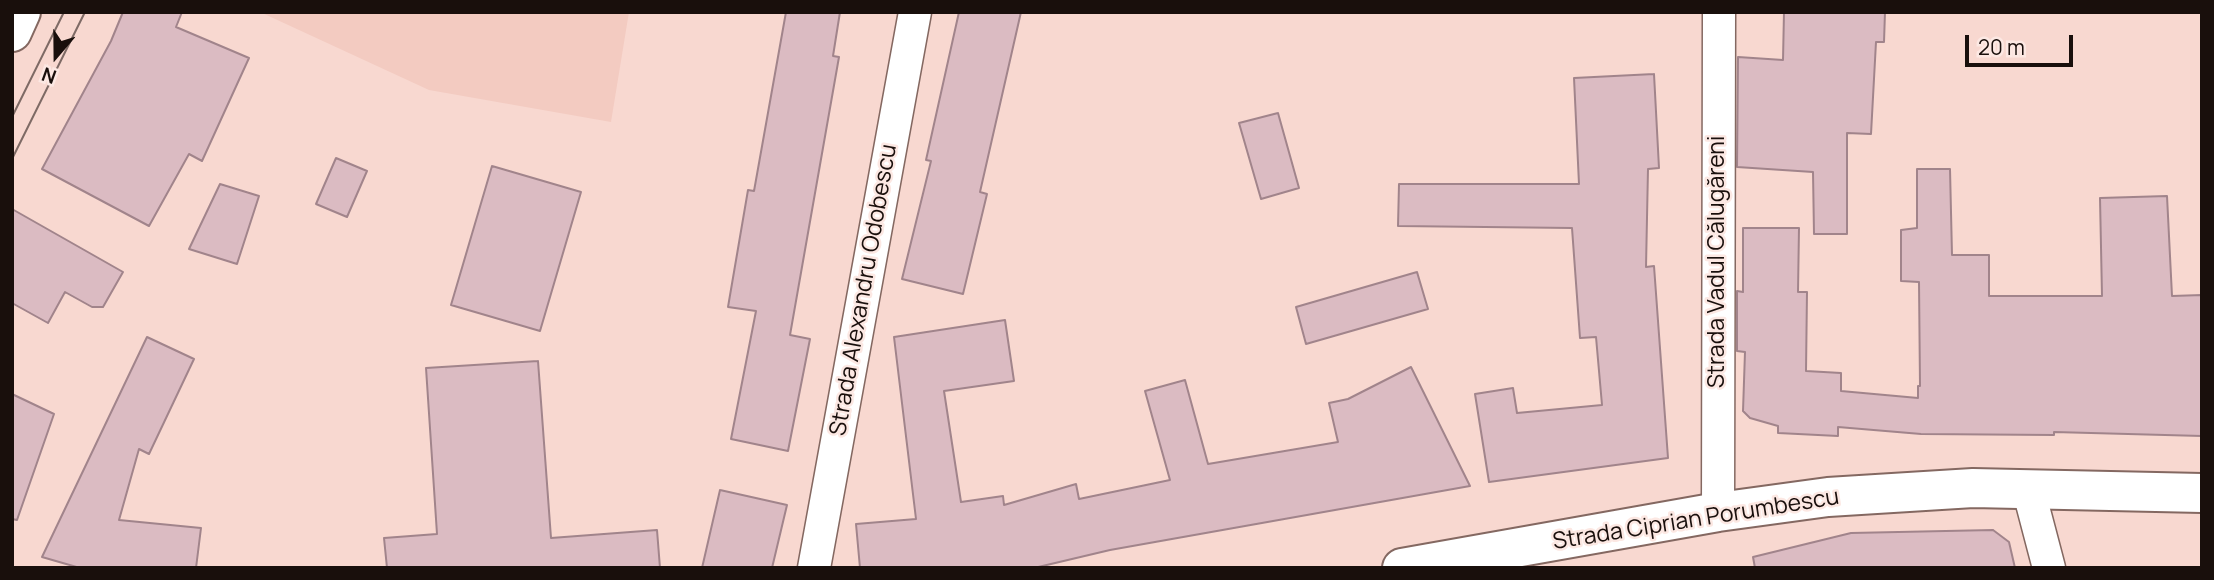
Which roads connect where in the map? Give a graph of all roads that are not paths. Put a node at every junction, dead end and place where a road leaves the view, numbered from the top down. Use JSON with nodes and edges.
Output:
{"nodes":[{"id":1,"x":21,"y":12,"type":"edge"},
{"id":2,"x":915,"y":12,"type":"edge"},
{"id":3,"x":1719,"y":12,"type":"edge"},
{"id":4,"x":12,"y":32,"type":"edge"},
{"id":5,"x":2028,"y":488,"type":"junction"},
{"id":6,"x":2202,"y":492,"type":"edge"},
{"id":7,"x":1718,"y":512,"type":"junction"},
{"id":8,"x":814,"y":568,"type":"edge"},
{"id":9,"x":1402,"y":568,"type":"edge"},
{"id":10,"x":2049,"y":568,"type":"edge"}],
"edges":[{"from":1,"to":4,"type":"street"},
{"from":2,"to":8,"type":"street","name":"Strada Alexandru Odobescu"},
{"from":3,"to":7,"type":"street","name":"Strada Vadul Călugăreni"},
{"from":5,"to":6,"type":"street","name":"Strada Ciprian Porumbescu"},
{"from":5,"to":7,"type":"street","name":"Strada Ciprian Porumbescu"},
{"from":5,"to":10,"type":"street"},
{"from":7,"to":9,"type":"street","name":"Strada Ciprian Porumbescu"}]}
